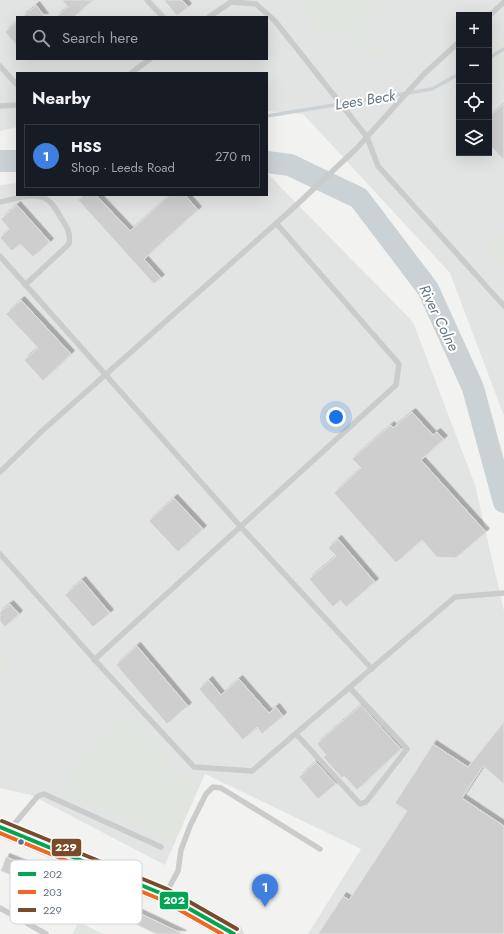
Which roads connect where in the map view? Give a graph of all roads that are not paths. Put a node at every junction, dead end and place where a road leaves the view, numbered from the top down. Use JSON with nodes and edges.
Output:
{"nodes":[{"id":1,"x":147,"y":0,"type":"edge"},
{"id":2,"x":228,"y":1,"type":"edge"},
{"id":3,"x":242,"y":1,"type":"edge"},
{"id":4,"x":504,"y":2,"type":"edge"},
{"id":5,"x":492,"y":13,"type":"edge"},
{"id":6,"x":162,"y":16,"type":"edge"},
{"id":7,"x":210,"y":16,"type":"edge"},
{"id":8,"x":456,"y":45,"type":"edge"},
{"id":9,"x":149,"y":60,"type":"edge"},
{"id":10,"x":0,"y":66,"type":"edge"},
{"id":11,"x":132,"y":72,"type":"edge"},
{"id":12,"x":16,"y":84,"type":"edge"},
{"id":13,"x":0,"y":106,"type":"edge"},
{"id":14,"x":16,"y":106,"type":"edge"},
{"id":15,"x":367,"y":137,"type":"junction"},
{"id":16,"x":0,"y":202,"type":"edge"},
{"id":17,"x":276,"y":223,"type":"junction"},
{"id":18,"x":0,"y":256,"type":"edge"},
{"id":19,"x":26,"y":285,"type":"junction"},
{"id":20,"x":504,"y":306,"type":"edge"},
{"id":21,"x":106,"y":374,"type":"junction"},
{"id":22,"x":0,"y":472,"type":"edge"},
{"id":23,"x":240,"y":526,"type":"junction"},
{"id":24,"x":0,"y":554,"type":"edge"},
{"id":25,"x":504,"y":593,"type":"edge"},
{"id":26,"x":94,"y":660,"type":"junction"},
{"id":27,"x":372,"y":669,"type":"junction"},
{"id":28,"x":350,"y":688,"type":"junction"},
{"id":29,"x":296,"y":734,"type":"junction"},
{"id":30,"x":4,"y":829,"type":"edge"},
{"id":31,"x":161,"y":847,"type":"dead end"},
{"id":32,"x":320,"y":849,"type":"dead end"},
{"id":33,"x":79,"y":860,"type":"edge"},
{"id":34,"x":142,"y":886,"type":"edge"},
{"id":35,"x":164,"y":895,"type":"junction"},
{"id":36,"x":0,"y":908,"type":"edge"},
{"id":37,"x":10,"y":914,"type":"edge"},
{"id":38,"x":28,"y":924,"type":"edge"},
{"id":39,"x":46,"y":934,"type":"edge"},
{"id":40,"x":234,"y":934,"type":"edge"}],
"edges":[{"from":1,"to":6,"type":"lane"},
{"from":2,"to":3,"type":"lane"},
{"from":2,"to":7,"type":"lane"},
{"from":3,"to":15,"type":"lane"},
{"from":4,"to":5,"type":"lane"},
{"from":8,"to":15,"type":"lane"},
{"from":9,"to":11,"type":"lane"},
{"from":10,"to":12,"type":"lane"},
{"from":13,"to":14,"type":"lane"},
{"from":15,"to":17,"type":"lane"},
{"from":15,"to":20,"type":"lane"},
{"from":16,"to":19,"type":"lane"},
{"from":17,"to":21,"type":"lane"},
{"from":17,"to":23,"type":"lane"},
{"from":18,"to":19,"type":"lane"},
{"from":19,"to":21,"type":"lane"},
{"from":21,"to":22,"type":"lane"},
{"from":21,"to":23,"type":"lane"},
{"from":23,"to":26,"type":"lane"},
{"from":23,"to":27,"type":"lane"},
{"from":24,"to":26,"type":"lane"},
{"from":25,"to":27,"type":"lane"},
{"from":26,"to":29,"type":"lane"},
{"from":27,"to":28,"type":"lane"},
{"from":28,"to":29,"type":"lane"},
{"from":28,"to":29,"type":"lane"},
{"from":30,"to":31,"type":"lane"},
{"from":30,"to":33,"type":"main road"},
{"from":32,"to":35,"type":"lane"},
{"from":34,"to":35,"type":"main road"},
{"from":35,"to":40,"type":"main road"},
{"from":36,"to":37,"type":"lane"},
{"from":38,"to":39,"type":"lane"}]}
